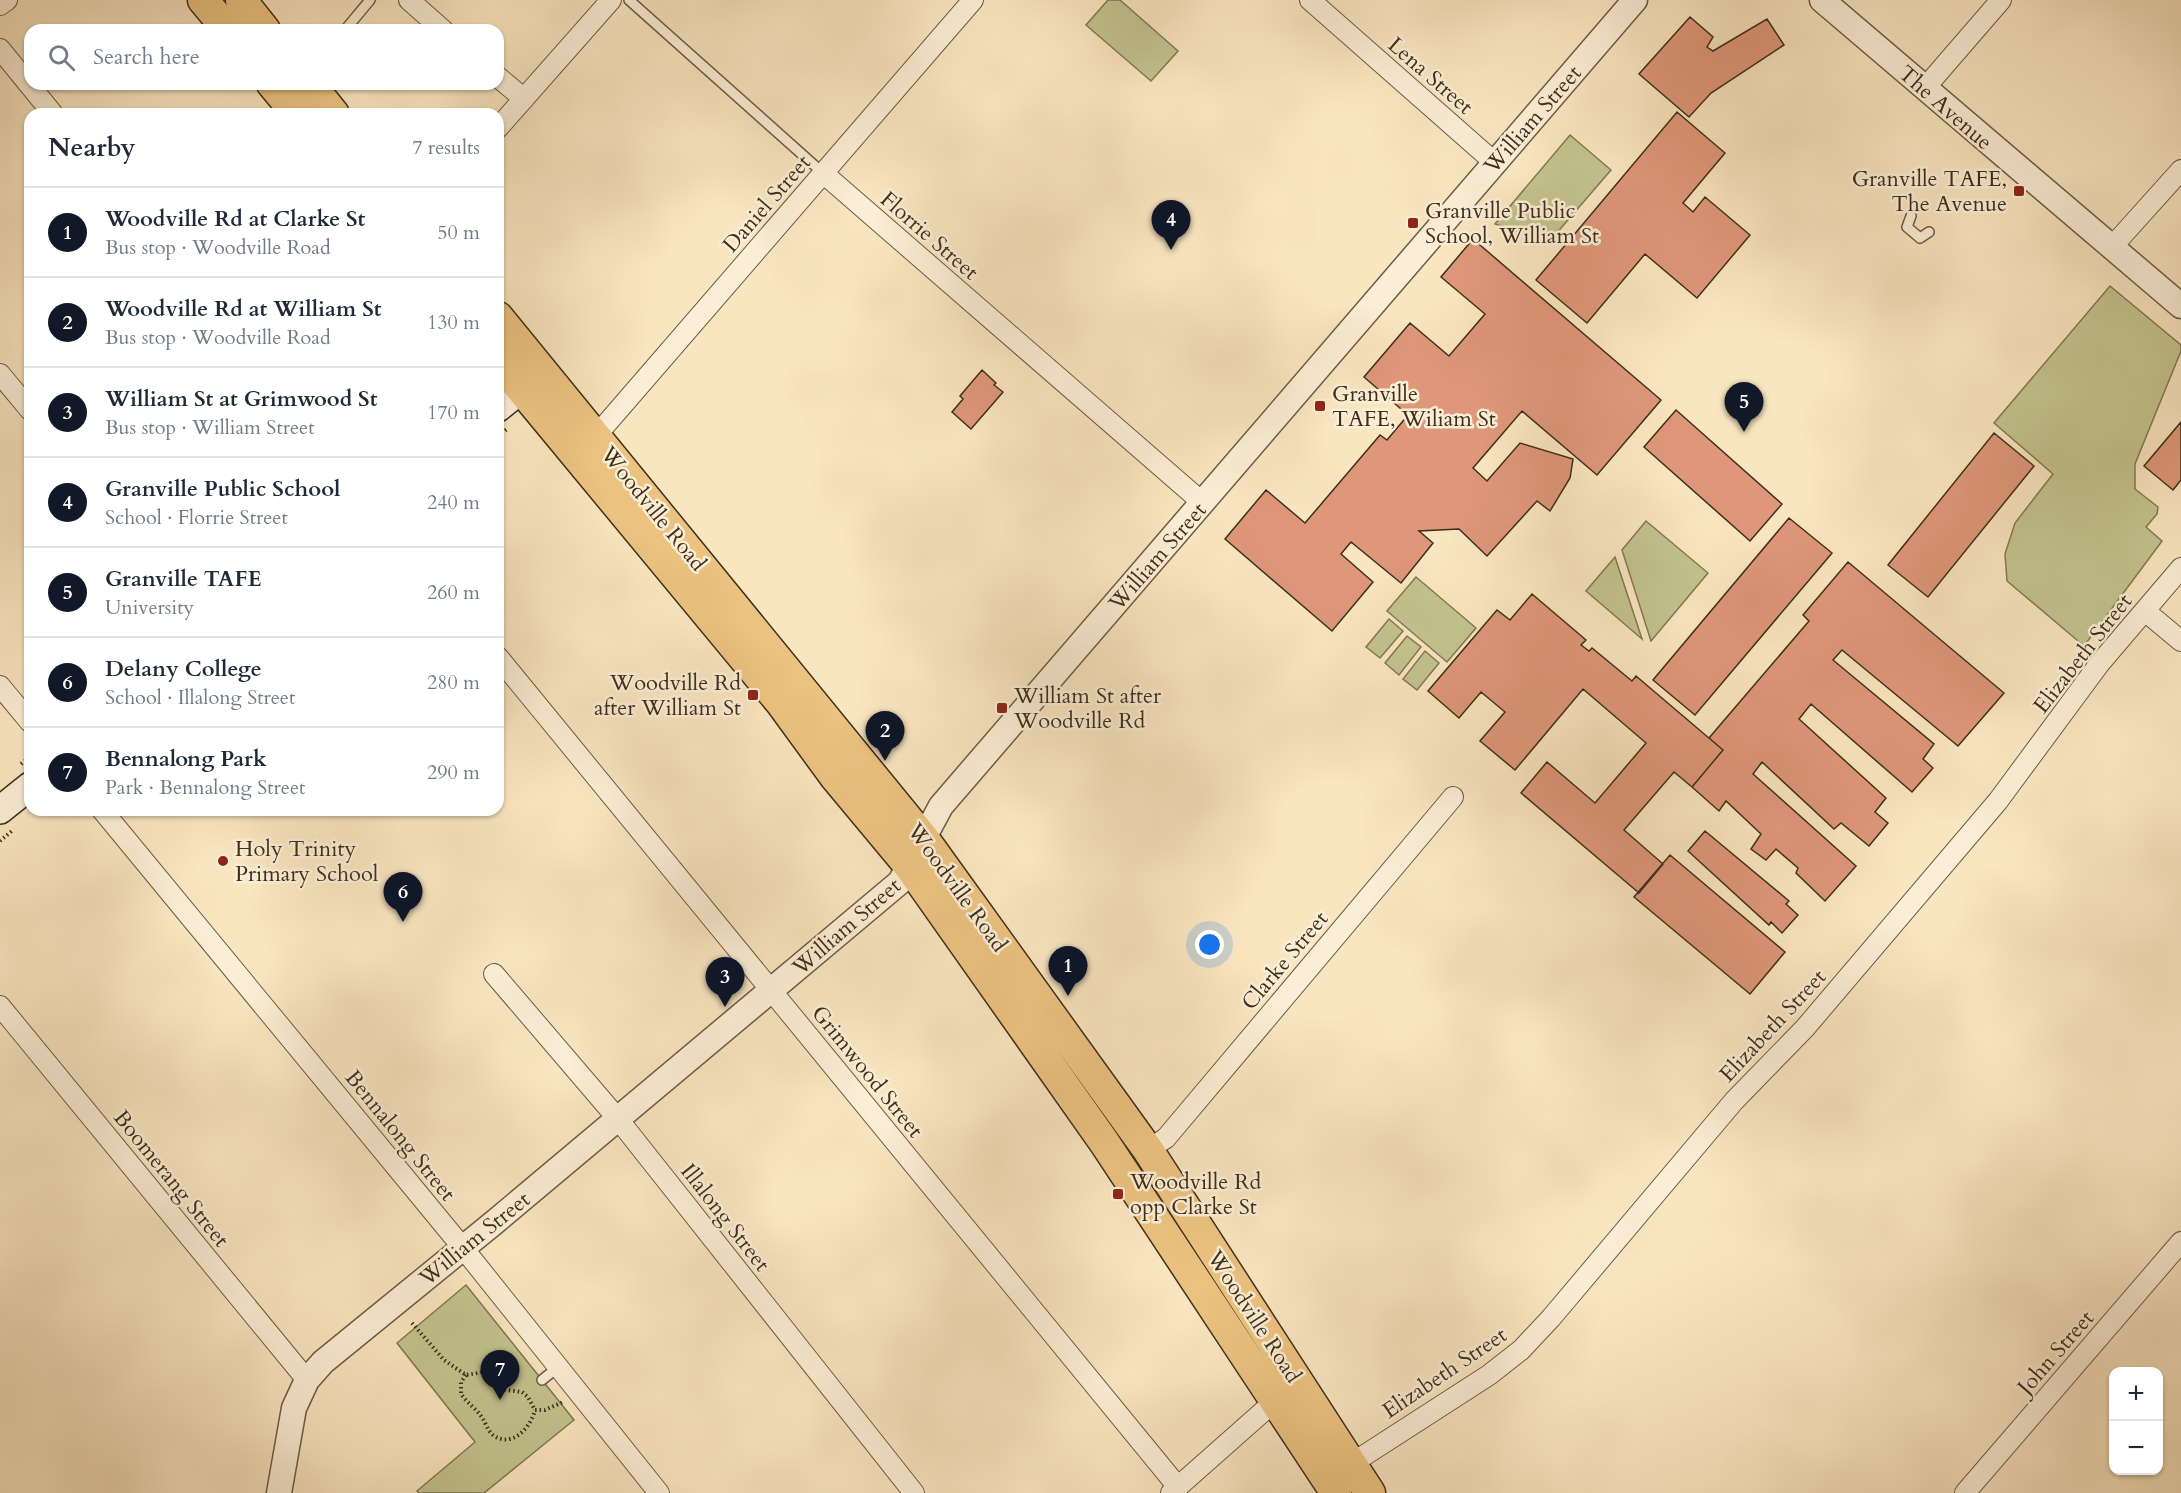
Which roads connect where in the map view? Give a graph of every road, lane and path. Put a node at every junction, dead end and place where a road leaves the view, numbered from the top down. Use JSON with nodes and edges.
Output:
{"nodes":[{"id":1,"x":7,"y":0,"type":"edge"},
{"id":2,"x":203,"y":0,"type":"edge"},
{"id":3,"x":241,"y":0,"type":"edge"},
{"id":4,"x":370,"y":0,"type":"edge"},
{"id":5,"x":409,"y":0,"type":"edge"},
{"id":6,"x":611,"y":0,"type":"edge"},
{"id":7,"x":629,"y":0,"type":"edge"},
{"id":8,"x":973,"y":0,"type":"edge"},
{"id":9,"x":1310,"y":0,"type":"edge"},
{"id":10,"x":1635,"y":0,"type":"edge"},
{"id":11,"x":1822,"y":0,"type":"edge"},
{"id":12,"x":2001,"y":0,"type":"edge"},
{"id":13,"x":0,"y":5,"type":"edge"},
{"id":14,"x":223,"y":24,"type":"edge"},
{"id":15,"x":260,"y":24,"type":"edge"},
{"id":16,"x":350,"y":24,"type":"edge"},
{"id":17,"x":436,"y":24,"type":"edge"},
{"id":18,"x":0,"y":49,"type":"edge"},
{"id":19,"x":24,"y":78,"type":"edge"},
{"id":20,"x":504,"y":82,"type":"edge"},
{"id":21,"x":1924,"y":89,"type":"junction"},
{"id":22,"x":33,"y":90,"type":"edge"},
{"id":23,"x":277,"y":90,"type":"edge"},
{"id":24,"x":315,"y":90,"type":"edge"},
{"id":25,"x":524,"y":99,"type":"junction"},
{"id":26,"x":48,"y":108,"type":"edge"},
{"id":27,"x":292,"y":108,"type":"edge"},
{"id":28,"x":329,"y":108,"type":"edge"},
{"id":29,"x":504,"y":121,"type":"edge"},
{"id":30,"x":1494,"y":162,"type":"junction"},
{"id":31,"x":2181,"y":170,"type":"edge"},
{"id":32,"x":823,"y":173,"type":"junction"},
{"id":33,"x":1911,"y":216,"type":"dead end"},
{"id":34,"x":1929,"y":232,"type":"dead end"},
{"id":35,"x":2111,"y":248,"type":"junction"},
{"id":36,"x":2181,"y":306,"type":"edge"},
{"id":37,"x":504,"y":337,"type":"edge"},
{"id":38,"x":504,"y":370,"type":"edge"},
{"id":39,"x":0,"y":374,"type":"edge"},
{"id":40,"x":520,"y":390,"type":"edge"},
{"id":41,"x":24,"y":403,"type":"edge"},
{"id":42,"x":595,"y":437,"type":"junction"},
{"id":43,"x":1203,"y":503,"type":"junction"},
{"id":44,"x":2181,"y":568,"type":"edge"},
{"id":45,"x":2145,"y":611,"type":"junction"},
{"id":46,"x":2181,"y":641,"type":"edge"},
{"id":47,"x":504,"y":664,"type":"edge"},
{"id":48,"x":0,"y":686,"type":"edge"},
{"id":49,"x":24,"y":715,"type":"edge"},
{"id":50,"x":24,"y":791,"type":"edge"},
{"id":51,"x":1453,"y":797,"type":"dead end"},
{"id":52,"x":0,"y":810,"type":"edge"},
{"id":53,"x":107,"y":816,"type":"edge"},
{"id":54,"x":924,"y":838,"type":"junction"},
{"id":55,"x":909,"y":867,"type":"junction"},
{"id":56,"x":494,"y":974,"type":"dead end"},
{"id":57,"x":771,"y":991,"type":"junction"},
{"id":58,"x":0,"y":1006,"type":"edge"},
{"id":59,"x":618,"y":1119,"type":"junction"},
{"id":60,"x":1148,"y":1150,"type":"junction"},
{"id":61,"x":2181,"y":1242,"type":"edge"},
{"id":62,"x":463,"y":1248,"type":"junction"},
{"id":63,"x":412,"y":1323,"type":"dead end"},
{"id":64,"x":558,"y":1367,"type":"junction"},
{"id":65,"x":466,"y":1375,"type":"junction"},
{"id":66,"x":307,"y":1380,"type":"junction"},
{"id":67,"x":542,"y":1380,"type":"dead end"},
{"id":68,"x":1275,"y":1401,"type":"junction"},
{"id":69,"x":563,"y":1402,"type":"dead end"},
{"id":70,"x":535,"y":1410,"type":"junction"},
{"id":71,"x":1351,"y":1464,"type":"junction"},
{"id":72,"x":1174,"y":1490,"type":"edge"},
{"id":73,"x":279,"y":1493,"type":"edge"},
{"id":74,"x":659,"y":1493,"type":"edge"},
{"id":75,"x":914,"y":1493,"type":"edge"},
{"id":76,"x":1336,"y":1493,"type":"edge"},
{"id":77,"x":1370,"y":1493,"type":"edge"},
{"id":78,"x":1965,"y":1493,"type":"edge"}],
"edges":[{"from":1,"to":13,"type":"street"},
{"from":2,"to":14,"type":"main road"},
{"from":3,"to":15,"type":"main road"},
{"from":4,"to":16,"type":"lane"},
{"from":5,"to":17,"type":"street"},
{"from":6,"to":25,"type":"street"},
{"from":7,"to":32,"type":"lane","name":"Florrie Street"},
{"from":8,"to":32,"type":"street","name":"Daniel Street"},
{"from":9,"to":30,"type":"street","name":"Lena Street"},
{"from":10,"to":30,"type":"street","name":"William Street"},
{"from":11,"to":21,"type":"street","name":"The Avenue"},
{"from":12,"to":21,"type":"street"},
{"from":18,"to":19,"type":"street"},
{"from":20,"to":25,"type":"street"},
{"from":21,"to":35,"type":"street","name":"The Avenue"},
{"from":22,"to":26,"type":"street"},
{"from":23,"to":27,"type":"main road"},
{"from":24,"to":28,"type":"main road"},
{"from":25,"to":29,"type":"street"},
{"from":30,"to":43,"type":"street","name":"William Street"},
{"from":31,"to":35,"type":"street"},
{"from":32,"to":42,"type":"street","name":"Daniel Street"},
{"from":32,"to":43,"type":"street","name":"Florrie Street"},
{"from":33,"to":34,"type":"lane"},
{"from":35,"to":36,"type":"street","name":"The Avenue"},
{"from":37,"to":40,"type":"main road","name":"Woodville Road"},
{"from":38,"to":40,"type":"main road","name":"Woodville Road"},
{"from":39,"to":41,"type":"street"},
{"from":40,"to":42,"type":"main road","name":"Woodville Road"},
{"from":40,"to":55,"type":"main road","name":"Woodville Road"},
{"from":42,"to":54,"type":"main road","name":"Woodville Road"},
{"from":43,"to":54,"type":"street","name":"William Street"},
{"from":44,"to":45,"type":"street","name":"Elizabeth Street"},
{"from":45,"to":46,"type":"street"},
{"from":45,"to":71,"type":"street","name":"Elizabeth Street"},
{"from":47,"to":57,"type":"street","name":"Grimwood Street"},
{"from":48,"to":49,"type":"street"},
{"from":50,"to":52,"type":"main road"},
{"from":51,"to":60,"type":"street","name":"Clarke Street"},
{"from":53,"to":62,"type":"street","name":"Bennalong Street"},
{"from":54,"to":55,"type":"street","name":"William Street"},
{"from":54,"to":60,"type":"main road","name":"Woodville Road"},
{"from":55,"to":57,"type":"street","name":"William Street"},
{"from":55,"to":68,"type":"main road","name":"Woodville Road"},
{"from":56,"to":59,"type":"street","name":"Illalong Street"},
{"from":57,"to":59,"type":"street","name":"William Street"},
{"from":57,"to":72,"type":"street","name":"Grimwood Street"},
{"from":58,"to":66,"type":"street","name":"Boomerang Street"},
{"from":59,"to":62,"type":"street","name":"William Street"},
{"from":59,"to":75,"type":"street","name":"Illalong Street"},
{"from":60,"to":71,"type":"main road","name":"Woodville Road"},
{"from":61,"to":78,"type":"street","name":"John Street"},
{"from":62,"to":64,"type":"street","name":"Bennalong Street"},
{"from":62,"to":66,"type":"street","name":"William Street"},
{"from":63,"to":65,"type":"path"},
{"from":64,"to":67,"type":"lane"},
{"from":64,"to":74,"type":"street","name":"Bennalong Street"},
{"from":65,"to":70,"type":"path"},
{"from":65,"to":70,"type":"path"},
{"from":66,"to":73,"type":"street","name":"William Street"},
{"from":68,"to":72,"type":"street"},
{"from":68,"to":76,"type":"main road","name":"Woodville Road"},
{"from":69,"to":70,"type":"path"},
{"from":71,"to":77,"type":"main road","name":"Woodville Road"}]}
